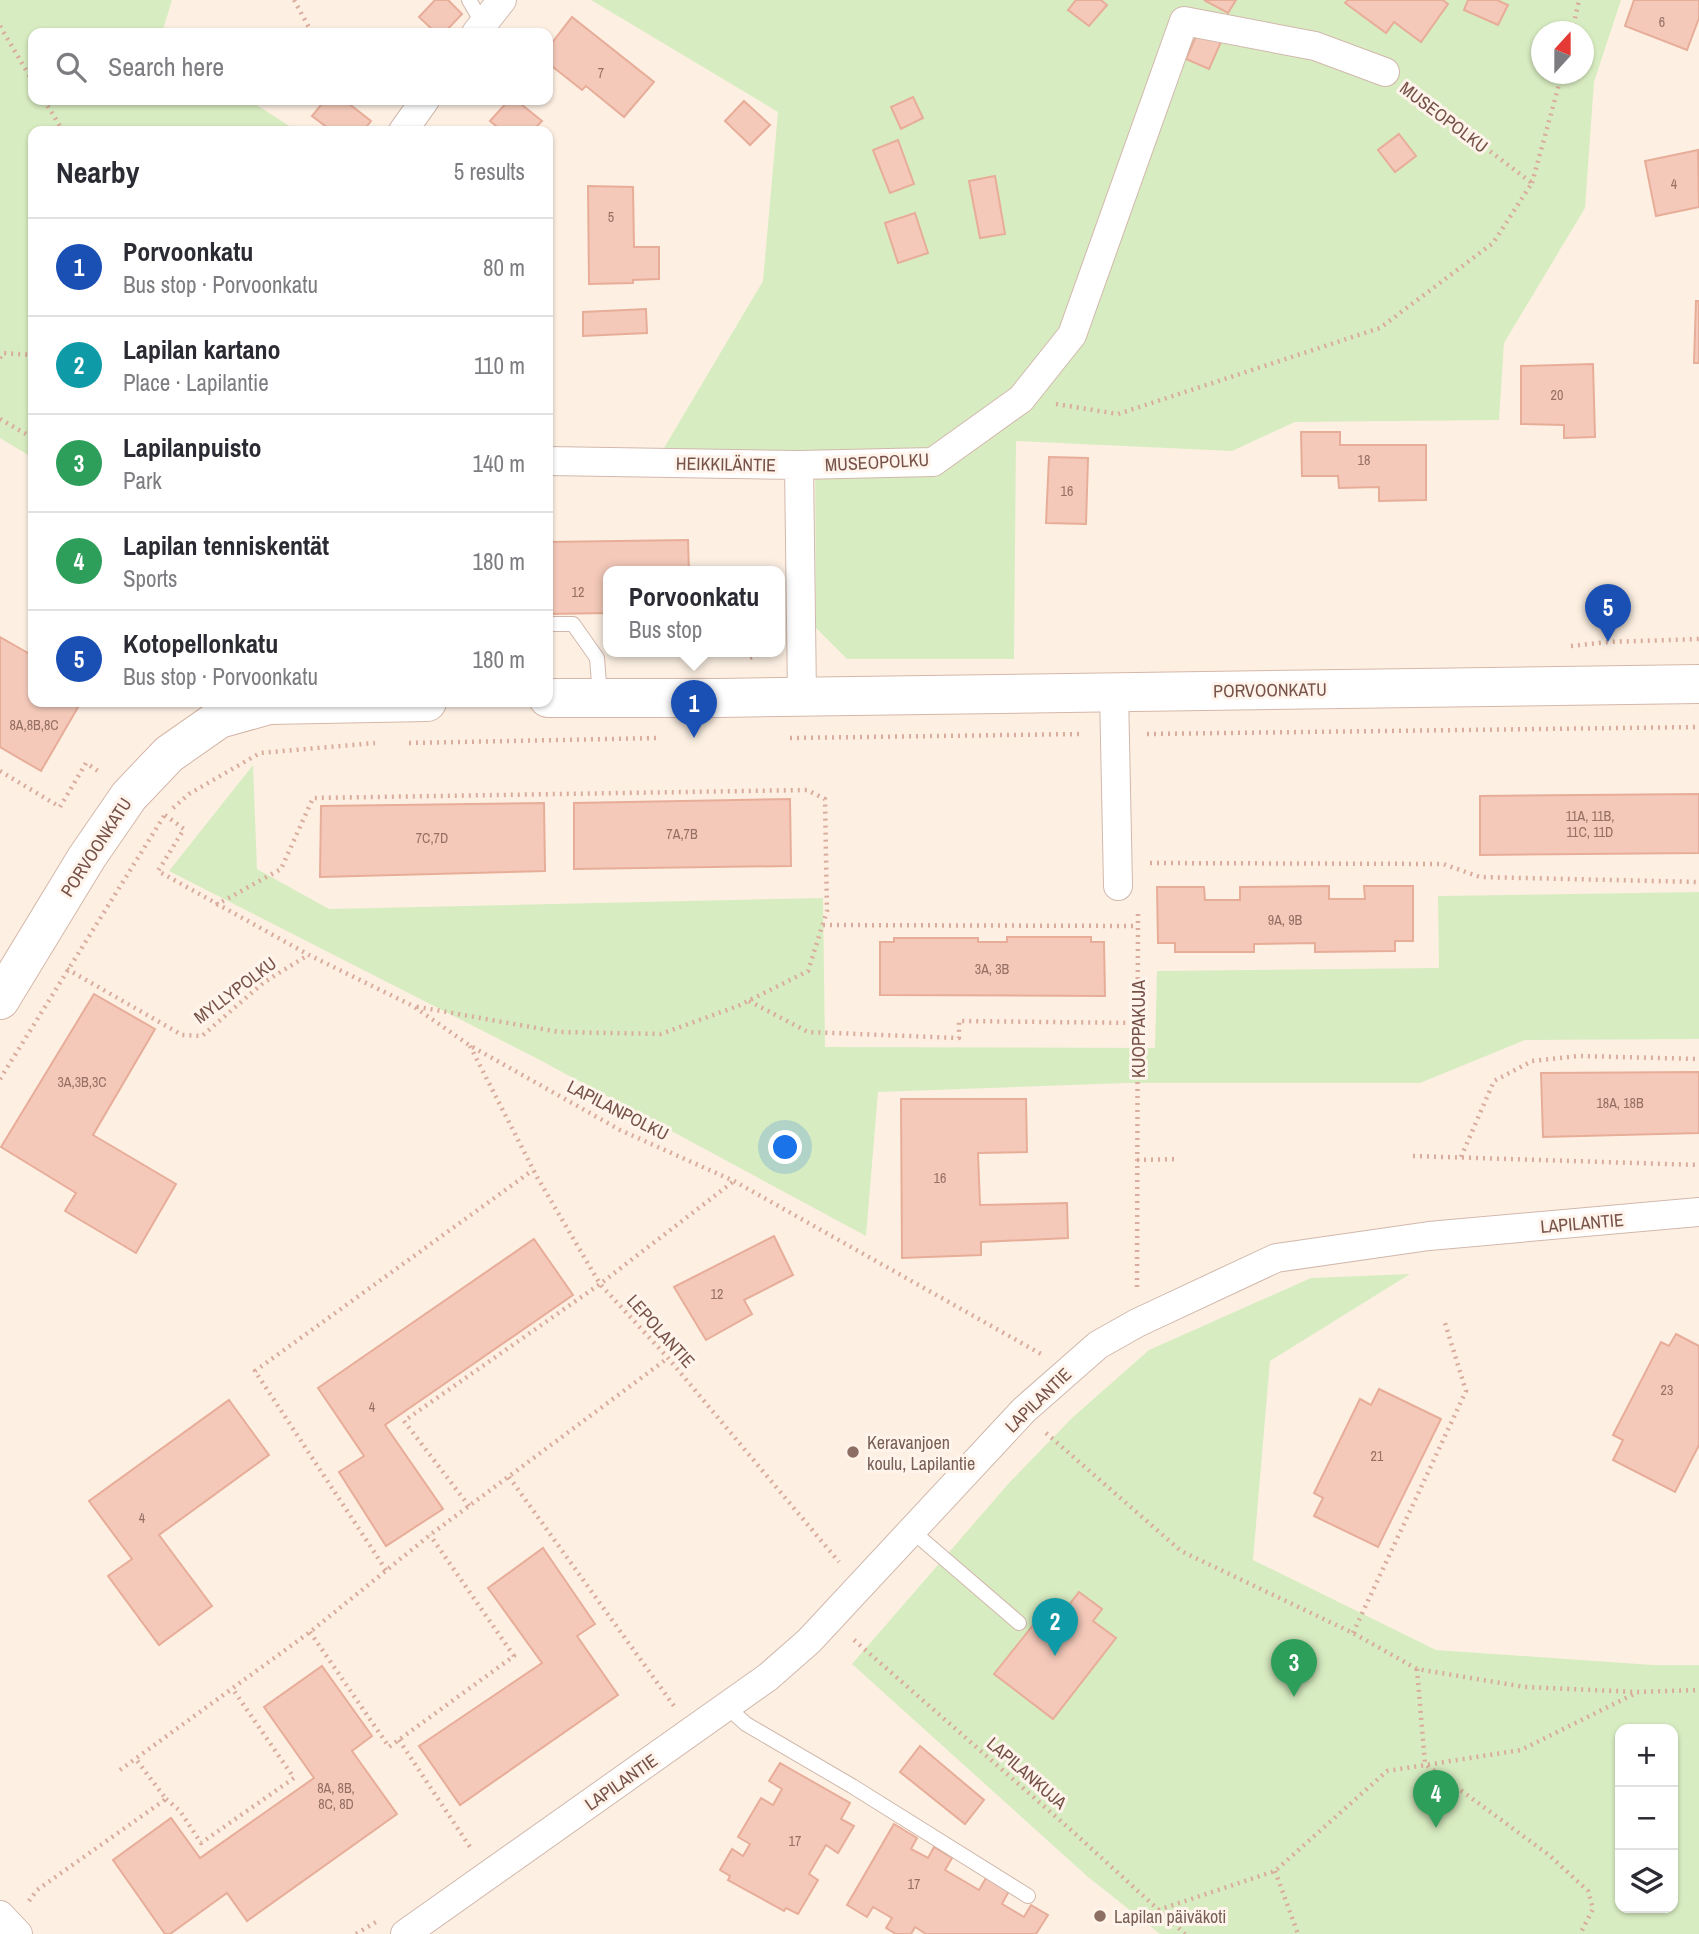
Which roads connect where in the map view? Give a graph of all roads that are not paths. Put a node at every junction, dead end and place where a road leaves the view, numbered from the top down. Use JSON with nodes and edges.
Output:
{"nodes":[{"id":1,"x":469,"y":0,"type":"edge"},
{"id":2,"x":502,"y":0,"type":"edge"},
{"id":3,"x":1190,"y":11,"type":"edge"},
{"id":4,"x":479,"y":28,"type":"edge"},
{"id":5,"x":480,"y":28,"type":"edge"},
{"id":6,"x":1385,"y":72,"type":"road end"},
{"id":7,"x":421,"y":105,"type":"edge"},
{"id":8,"x":407,"y":126,"type":"edge"},
{"id":9,"x":553,"y":461,"type":"edge"},
{"id":10,"x":799,"y":465,"type":"junction"},
{"id":11,"x":553,"y":624,"type":"edge"},
{"id":12,"x":1699,"y":684,"type":"edge"},
{"id":13,"x":1114,"y":692,"type":"junction"},
{"id":14,"x":802,"y":697,"type":"junction"},
{"id":15,"x":553,"y":698,"type":"edge"},
{"id":16,"x":600,"y":698,"type":"junction"},
{"id":17,"x":262,"y":707,"type":"edge"},
{"id":18,"x":1128,"y":893,"type":"road end"},
{"id":19,"x":0,"y":1000,"type":"edge"},
{"id":20,"x":1699,"y":1212,"type":"edge"},
{"id":21,"x":911,"y":1530,"type":"junction"},
{"id":22,"x":1019,"y":1623,"type":"dead end"},
{"id":23,"x":727,"y":1707,"type":"junction"},
{"id":24,"x":1028,"y":1896,"type":"dead end"},
{"id":25,"x":411,"y":1927,"type":"edge"}],
"edges":[{"from":1,"to":4,"type":"lane"},
{"from":2,"to":5,"type":"street"},
{"from":3,"to":6,"type":"street","name":"MUSEOPOLKU"},
{"from":3,"to":10,"type":"street","name":"MUSEOPOLKU"},
{"from":7,"to":8,"type":"street"},
{"from":9,"to":10,"type":"street","name":"HEIKKILÄNTIE"},
{"from":10,"to":14,"type":"street","name":"HEIKKILÄNTIE"},
{"from":11,"to":16,"type":"lane"},
{"from":12,"to":13,"type":"street","name":"PORVOONKATU"},
{"from":13,"to":14,"type":"street","name":"PORVOONKATU"},
{"from":13,"to":18,"type":"street"},
{"from":14,"to":16,"type":"street","name":"PORVOONKATU"},
{"from":15,"to":16,"type":"street","name":"PORVOONKATU"},
{"from":17,"to":19,"type":"street","name":"PORVOONKATU"},
{"from":20,"to":21,"type":"street","name":"LAPILANTIE"},
{"from":21,"to":22,"type":"lane"},
{"from":21,"to":23,"type":"street","name":"LAPILANTIE"},
{"from":23,"to":24,"type":"lane"},
{"from":23,"to":25,"type":"street","name":"LAPILANTIE"}]}
